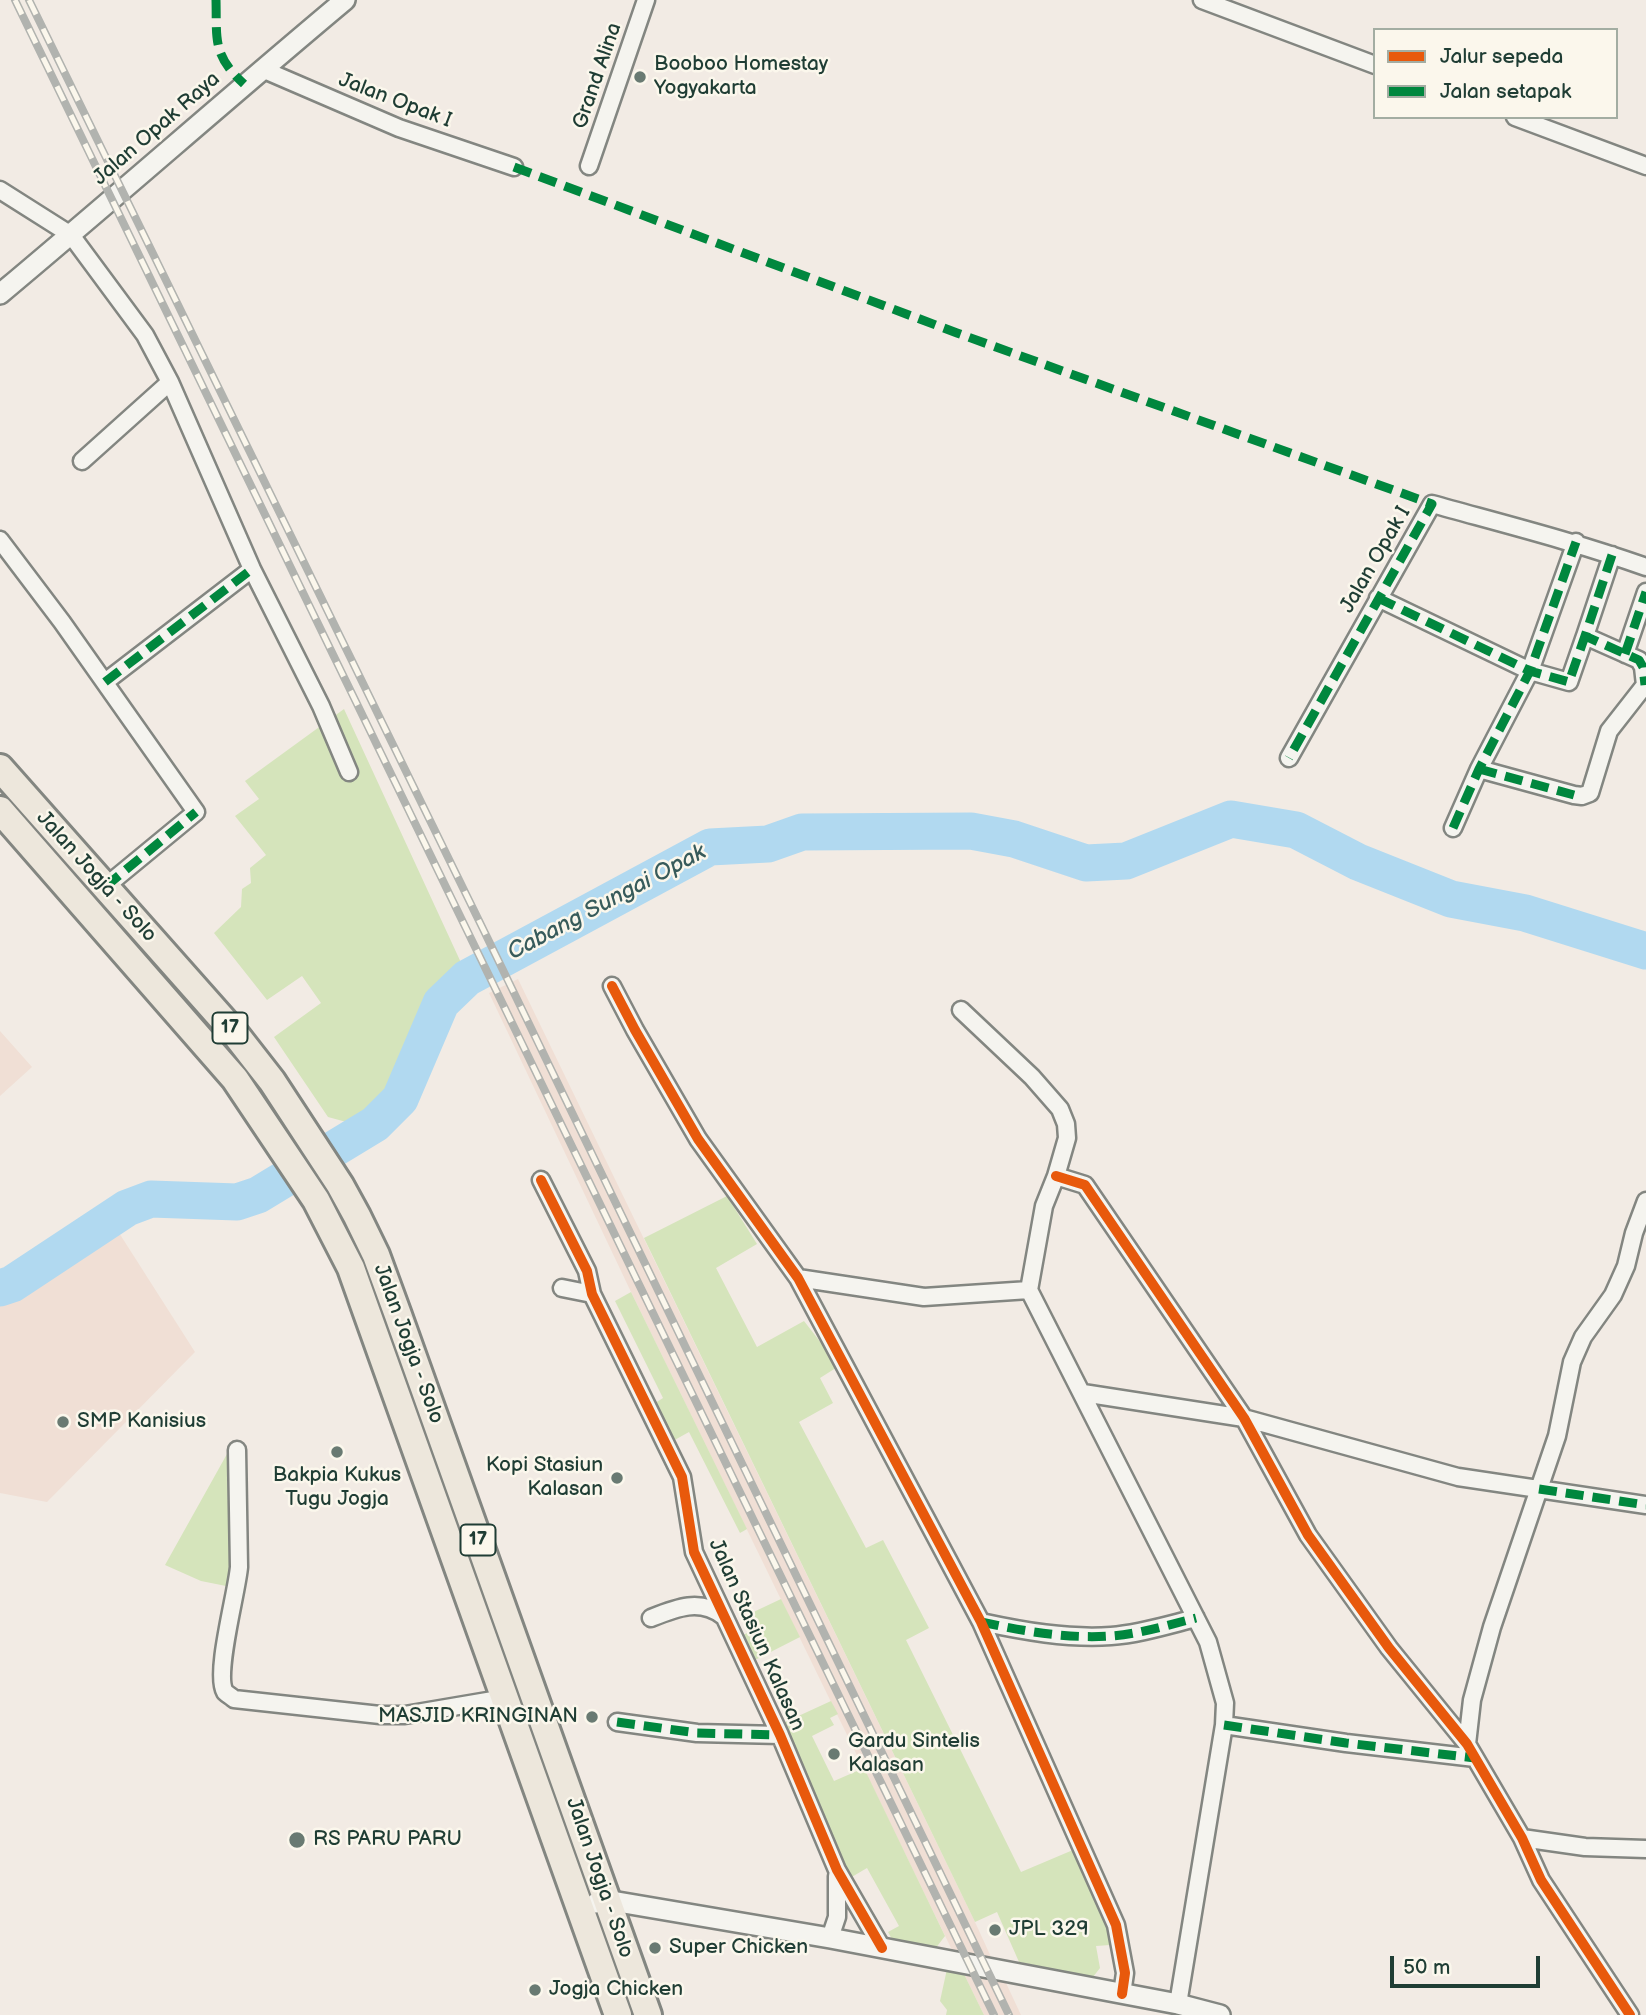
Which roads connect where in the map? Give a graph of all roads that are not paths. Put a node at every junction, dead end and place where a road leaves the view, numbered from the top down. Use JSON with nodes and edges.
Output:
{"nodes":[{"id":1,"x":345,"y":0,"type":"edge"},
{"id":2,"x":646,"y":0,"type":"edge"},
{"id":3,"x":1202,"y":0,"type":"edge"},
{"id":4,"x":1373,"y":64,"type":"edge"},
{"id":5,"x":262,"y":69,"type":"junction"},
{"id":6,"x":1520,"y":119,"type":"edge"},
{"id":7,"x":589,"y":166,"type":"dead end"},
{"id":8,"x":1646,"y":166,"type":"edge"},
{"id":9,"x":514,"y":167,"type":"dead end"},
{"id":10,"x":0,"y":190,"type":"edge"},
{"id":11,"x":71,"y":235,"type":"junction"},
{"id":12,"x":0,"y":294,"type":"edge"},
{"id":13,"x":170,"y":382,"type":"junction"},
{"id":14,"x":82,"y":461,"type":"dead end"},
{"id":15,"x":0,"y":540,"type":"edge"},
{"id":16,"x":1576,"y":542,"type":"junction"},
{"id":17,"x":1612,"y":555,"type":"junction"},
{"id":18,"x":1646,"y":567,"type":"edge"},
{"id":19,"x":252,"y":569,"type":"junction"},
{"id":20,"x":1646,"y":592,"type":"edge"},
{"id":21,"x":1378,"y":598,"type":"junction"},
{"id":22,"x":1585,"y":636,"type":"junction"},
{"id":23,"x":1625,"y":654,"type":"junction"},
{"id":24,"x":1530,"y":671,"type":"junction"},
{"id":25,"x":105,"y":682,"type":"junction"},
{"id":26,"x":1646,"y":685,"type":"edge"},
{"id":27,"x":1289,"y":758,"type":"dead end"},
{"id":28,"x":0,"y":768,"type":"edge"},
{"id":29,"x":1479,"y":769,"type":"junction"},
{"id":30,"x":349,"y":772,"type":"dead end"},
{"id":31,"x":0,"y":810,"type":"edge"},
{"id":32,"x":1453,"y":828,"type":"dead end"},
{"id":33,"x":105,"y":887,"type":"junction"},
{"id":34,"x":612,"y":986,"type":"dead end"},
{"id":35,"x":961,"y":1010,"type":"dead end"},
{"id":36,"x":1056,"y":1175,"type":"junction"},
{"id":37,"x":541,"y":1180,"type":"dead end"},
{"id":38,"x":1646,"y":1201,"type":"edge"},
{"id":39,"x":798,"y":1278,"type":"junction"},
{"id":40,"x":562,"y":1288,"type":"dead end"},
{"id":41,"x":1029,"y":1290,"type":"junction"},
{"id":42,"x":592,"y":1294,"type":"junction"},
{"id":43,"x":1083,"y":1393,"type":"junction"},
{"id":44,"x":1244,"y":1418,"type":"junction"},
{"id":45,"x":237,"y":1450,"type":"dead end"},
{"id":46,"x":1539,"y":1489,"type":"junction"},
{"id":47,"x":1646,"y":1505,"type":"edge"},
{"id":48,"x":651,"y":1618,"type":"dead end"},
{"id":49,"x":725,"y":1618,"type":"junction"},
{"id":50,"x":1196,"y":1618,"type":"junction"},
{"id":51,"x":981,"y":1622,"type":"junction"},
{"id":52,"x":505,"y":1698,"type":"junction"},
{"id":53,"x":617,"y":1722,"type":"dead end"},
{"id":54,"x":1224,"y":1725,"type":"junction"},
{"id":55,"x":780,"y":1735,"type":"junction"},
{"id":56,"x":1471,"y":1751,"type":"junction"},
{"id":57,"x":1522,"y":1838,"type":"junction"},
{"id":58,"x":1646,"y":1849,"type":"edge"},
{"id":59,"x":837,"y":1870,"type":"junction"},
{"id":60,"x":606,"y":1900,"type":"junction"},
{"id":61,"x":579,"y":1909,"type":"junction"},
{"id":62,"x":830,"y":1938,"type":"junction"},
{"id":63,"x":882,"y":1948,"type":"junction"},
{"id":64,"x":1122,"y":1994,"type":"junction"},
{"id":65,"x":1165,"y":2007,"type":"edge"},
{"id":66,"x":618,"y":2015,"type":"edge"},
{"id":67,"x":648,"y":2015,"type":"edge"},
{"id":68,"x":1220,"y":2015,"type":"edge"},
{"id":69,"x":1630,"y":2015,"type":"edge"}],
"edges":[{"from":1,"to":5,"type":"street","name":"Jalan Opak Raya"},
{"from":2,"to":7,"type":"street","name":"Grand Alina"},
{"from":3,"to":4,"type":"street"},
{"from":5,"to":9,"type":"street","name":"Jalan Opak I"},
{"from":5,"to":11,"type":"street","name":"Jalan Opak Raya"},
{"from":6,"to":8,"type":"street"},
{"from":10,"to":11,"type":"street"},
{"from":11,"to":12,"type":"street","name":"Jalan Opak Raya"},
{"from":11,"to":13,"type":"street"},
{"from":13,"to":14,"type":"street"},
{"from":13,"to":19,"type":"street"},
{"from":15,"to":25,"type":"street"},
{"from":16,"to":17,"type":"street","name":"Jalan Opak I"},
{"from":16,"to":21,"type":"street","name":"Jalan Opak I"},
{"from":16,"to":24,"type":"street"},
{"from":17,"to":18,"type":"street","name":"Jalan Opak I"},
{"from":17,"to":22,"type":"street"},
{"from":19,"to":25,"type":"street"},
{"from":19,"to":30,"type":"street"},
{"from":20,"to":23,"type":"street"},
{"from":21,"to":24,"type":"street"},
{"from":21,"to":27,"type":"street","name":"Jalan Opak I"},
{"from":22,"to":23,"type":"street"},
{"from":22,"to":24,"type":"street"},
{"from":23,"to":26,"type":"street"},
{"from":24,"to":29,"type":"street"},
{"from":25,"to":33,"type":"street"},
{"from":26,"to":29,"type":"street"},
{"from":28,"to":33,"type":"highway","name":"Jalan Jogja - Solo","number":"17"},
{"from":29,"to":32,"type":"street"},
{"from":31,"to":52,"type":"highway","name":"Jalan Jogja - Solo","number":"17"},
{"from":33,"to":60,"type":"highway","name":"Jalan Jogja - Solo","number":"17"},
{"from":34,"to":39,"type":"street"},
{"from":35,"to":36,"type":"street"},
{"from":36,"to":41,"type":"street"},
{"from":36,"to":44,"type":"street"},
{"from":37,"to":42,"type":"street","name":"Jalan Stasiun Kalasan"},
{"from":38,"to":46,"type":"street"},
{"from":39,"to":41,"type":"street"},
{"from":39,"to":51,"type":"street"},
{"from":40,"to":42,"type":"street"},
{"from":41,"to":43,"type":"street"},
{"from":42,"to":49,"type":"street","name":"Jalan Stasiun Kalasan"},
{"from":43,"to":44,"type":"street"},
{"from":43,"to":50,"type":"street"},
{"from":44,"to":46,"type":"street"},
{"from":44,"to":56,"type":"street"},
{"from":45,"to":52,"type":"street"},
{"from":46,"to":47,"type":"street"},
{"from":46,"to":56,"type":"street"},
{"from":48,"to":49,"type":"street"},
{"from":49,"to":55,"type":"street","name":"Jalan Stasiun Kalasan"},
{"from":50,"to":51,"type":"street"},
{"from":50,"to":54,"type":"street"},
{"from":51,"to":64,"type":"street"},
{"from":52,"to":61,"type":"highway","name":"Jalan Jogja - Solo","number":"17"},
{"from":53,"to":55,"type":"street"},
{"from":54,"to":56,"type":"street"},
{"from":54,"to":65,"type":"street"},
{"from":55,"to":59,"type":"street","name":"Jalan Stasiun Kalasan"},
{"from":56,"to":57,"type":"street"},
{"from":57,"to":58,"type":"street"},
{"from":57,"to":69,"type":"street"},
{"from":59,"to":62,"type":"street"},
{"from":59,"to":63,"type":"street","name":"Jalan Stasiun Kalasan"},
{"from":60,"to":61,"type":"street"},
{"from":60,"to":62,"type":"street"},
{"from":60,"to":67,"type":"highway","name":"Jalan Jogja - Solo","number":"17"},
{"from":61,"to":66,"type":"highway","name":"Jalan Jogja - Solo","number":"17"},
{"from":62,"to":63,"type":"street"},
{"from":63,"to":64,"type":"street"},
{"from":64,"to":65,"type":"street"},
{"from":65,"to":68,"type":"street"}]}
